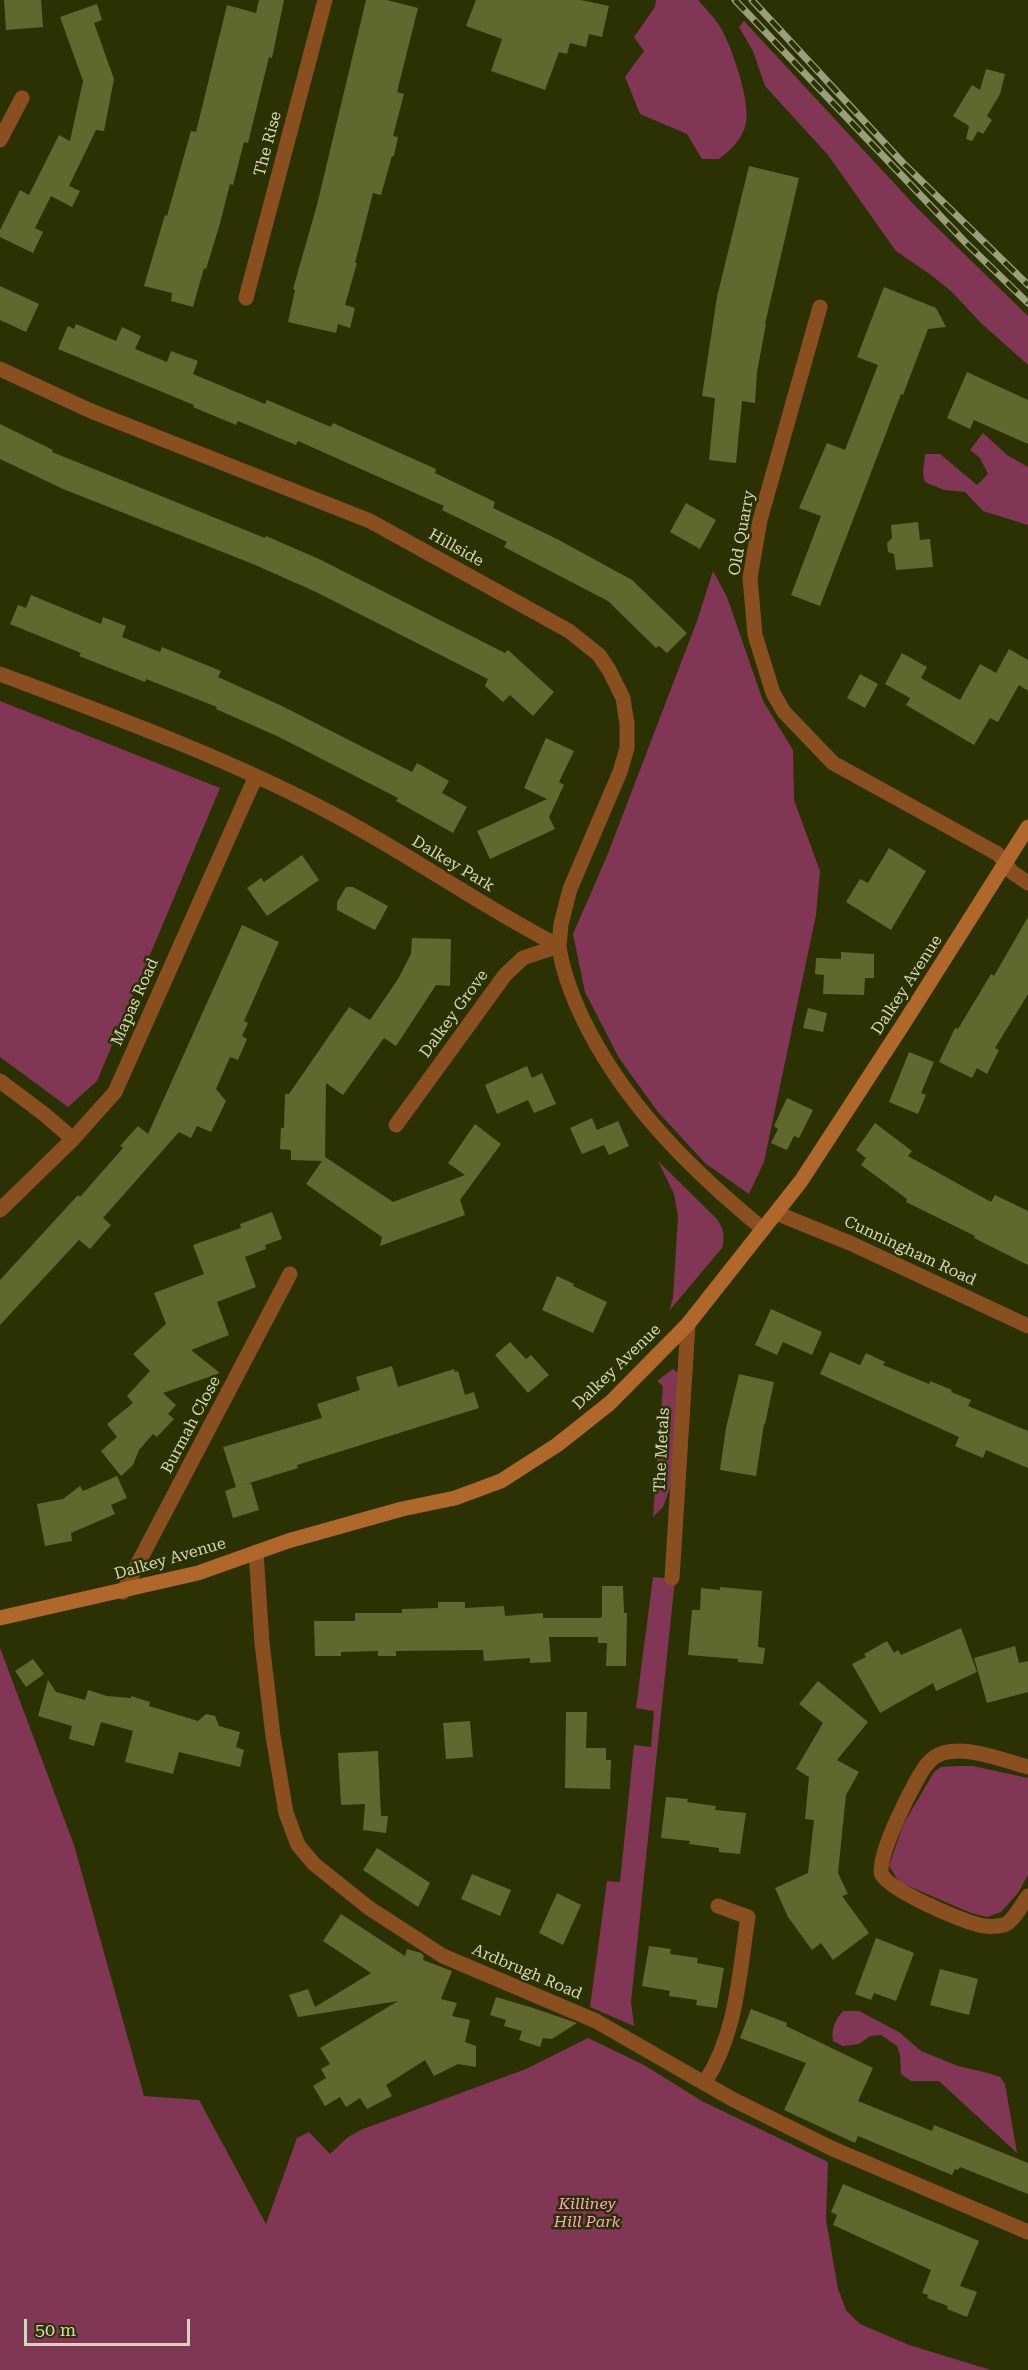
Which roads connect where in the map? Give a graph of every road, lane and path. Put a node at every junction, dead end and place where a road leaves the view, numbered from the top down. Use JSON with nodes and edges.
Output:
{"nodes":[{"id":1,"x":325,"y":0,"type":"edge"},
{"id":2,"x":22,"y":98,"type":"dead end"},
{"id":3,"x":0,"y":140,"type":"edge"},
{"id":4,"x":246,"y":297,"type":"dead end"},
{"id":5,"x":820,"y":307,"type":"dead end"},
{"id":6,"x":0,"y":369,"type":"edge"},
{"id":7,"x":0,"y":674,"type":"edge"},
{"id":8,"x":256,"y":776,"type":"junction"},
{"id":9,"x":1028,"y":827,"type":"edge"},
{"id":10,"x":1005,"y":863,"type":"junction"},
{"id":11,"x":1028,"y":883,"type":"edge"},
{"id":12,"x":559,"y":946,"type":"junction"},
{"id":13,"x":0,"y":1081,"type":"edge"},
{"id":14,"x":396,"y":1125,"type":"dead end"},
{"id":15,"x":73,"y":1139,"type":"junction"},
{"id":16,"x":0,"y":1210,"type":"edge"},
{"id":17,"x":776,"y":1213,"type":"junction"},
{"id":18,"x":763,"y":1229,"type":"junction"},
{"id":19,"x":290,"y":1274,"type":"dead end"},
{"id":20,"x":688,"y":1324,"type":"junction"},
{"id":21,"x":1028,"y":1326,"type":"edge"},
{"id":22,"x":256,"y":1552,"type":"junction"},
{"id":23,"x":672,"y":1578,"type":"dead end"},
{"id":24,"x":123,"y":1592,"type":"junction"},
{"id":25,"x":0,"y":1618,"type":"edge"},
{"id":26,"x":1028,"y":1767,"type":"edge"},
{"id":27,"x":1028,"y":1896,"type":"edge"},
{"id":28,"x":718,"y":1906,"type":"dead end"},
{"id":29,"x":705,"y":2082,"type":"junction"},
{"id":30,"x":1028,"y":2232,"type":"edge"}],
"edges":[{"from":1,"to":4,"type":"street","name":"The Rise"},
{"from":2,"to":3,"type":"street"},
{"from":5,"to":10,"type":"street","name":"Old Quarry"},
{"from":6,"to":12,"type":"street","name":"Hillside"},
{"from":7,"to":8,"type":"street","name":"Dalkey Park"},
{"from":8,"to":12,"type":"street","name":"Dalkey Park"},
{"from":8,"to":15,"type":"street","name":"Mapas Road"},
{"from":9,"to":10,"type":"street","name":"Dalkey Avenue"},
{"from":10,"to":11,"type":"street","name":"Old Quarry"},
{"from":10,"to":17,"type":"street","name":"Dalkey Avenue"},
{"from":12,"to":14,"type":"street","name":"Dalkey Grove"},
{"from":12,"to":18,"type":"street"},
{"from":13,"to":15,"type":"street"},
{"from":15,"to":16,"type":"street","name":"Mapas Road"},
{"from":17,"to":18,"type":"street","name":"Dalkey Avenue"},
{"from":17,"to":21,"type":"street","name":"Cunningham Road"},
{"from":18,"to":20,"type":"street","name":"Dalkey Avenue"},
{"from":19,"to":24,"type":"street","name":"Burmah Close"},
{"from":20,"to":22,"type":"street","name":"Dalkey Avenue"},
{"from":20,"to":23,"type":"street","name":"The Metals"},
{"from":22,"to":24,"type":"street","name":"Dalkey Avenue"},
{"from":22,"to":29,"type":"street","name":"Ardbrugh Road"},
{"from":24,"to":25,"type":"street","name":"Dalkey Avenue"},
{"from":26,"to":27,"type":"street"},
{"from":28,"to":29,"type":"street"},
{"from":29,"to":30,"type":"street","name":"Ardbrugh Road"}]}
